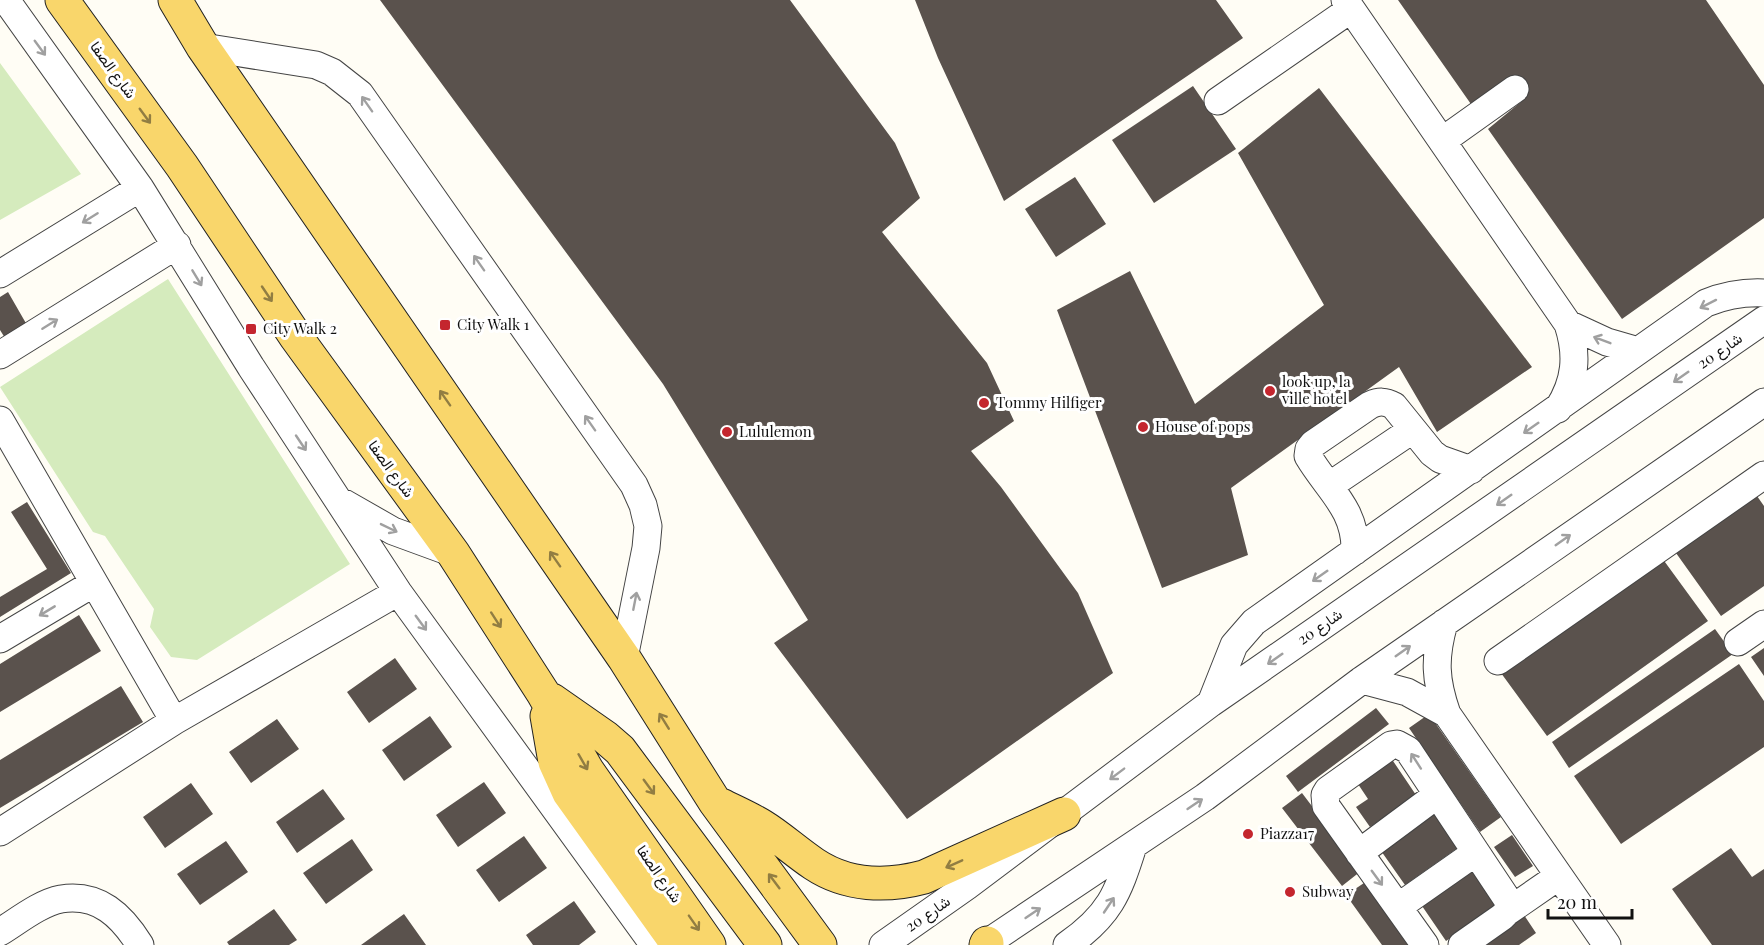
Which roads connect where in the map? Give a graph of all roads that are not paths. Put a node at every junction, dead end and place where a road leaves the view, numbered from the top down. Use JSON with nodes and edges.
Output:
{"nodes":[{"id":1,"x":6,"y":0,"type":"edge"},
{"id":2,"x":62,"y":0,"type":"edge"},
{"id":3,"x":175,"y":0,"type":"edge"},
{"id":4,"x":1343,"y":3,"type":"edge"},
{"id":5,"x":203,"y":47,"type":"junction"},
{"id":6,"x":1515,"y":89,"type":"dead end"},
{"id":7,"x":1213,"y":94,"type":"dead end"},
{"id":8,"x":1442,"y":141,"type":"junction"},
{"id":9,"x":140,"y":188,"type":"junction"},
{"id":10,"x":177,"y":245,"type":"junction"},
{"id":11,"x":0,"y":274,"type":"edge"},
{"id":12,"x":1764,"y":293,"type":"edge"},
{"id":13,"x":1764,"y":320,"type":"edge"},
{"id":14,"x":1568,"y":324,"type":"junction"},
{"id":15,"x":1638,"y":351,"type":"junction"},
{"id":16,"x":0,"y":355,"type":"edge"},
{"id":17,"x":1764,"y":402,"type":"edge"},
{"id":18,"x":1557,"y":410,"type":"junction"},
{"id":19,"x":0,"y":420,"type":"edge"},
{"id":20,"x":1412,"y":430,"type":"junction"},
{"id":21,"x":1471,"y":470,"type":"junction"},
{"id":22,"x":1764,"y":475,"type":"edge"},
{"id":23,"x":1329,"y":486,"type":"junction"},
{"id":24,"x":338,"y":499,"type":"junction"},
{"id":25,"x":1355,"y":551,"type":"junction"},
{"id":26,"x":453,"y":553,"type":"junction"},
{"id":27,"x":94,"y":583,"type":"junction"},
{"id":28,"x":398,"y":592,"type":"junction"},
{"id":29,"x":1444,"y":622,"type":"junction"},
{"id":30,"x":1764,"y":624,"type":"edge"},
{"id":31,"x":0,"y":639,"type":"edge"},
{"id":32,"x":1738,"y":642,"type":"dead end"},
{"id":33,"x":624,"y":658,"type":"junction"},
{"id":34,"x":1498,"y":661,"type":"dead end"},
{"id":35,"x":1362,"y":680,"type":"junction"},
{"id":36,"x":543,"y":693,"type":"junction"},
{"id":37,"x":1211,"y":703,"type":"junction"},
{"id":38,"x":1447,"y":714,"type":"junction"},
{"id":39,"x":174,"y":721,"type":"junction"},
{"id":40,"x":1437,"y":795,"type":"junction"},
{"id":41,"x":715,"y":802,"type":"junction"},
{"id":42,"x":1064,"y":814,"type":"junction"},
{"id":43,"x":0,"y":832,"type":"edge"},
{"id":44,"x":1133,"y":846,"type":"junction"},
{"id":45,"x":1359,"y":853,"type":"junction"},
{"id":46,"x":1475,"y":853,"type":"junction"},
{"id":47,"x":1559,"y":876,"type":"junction"},
{"id":48,"x":1398,"y":907,"type":"junction"},
{"id":49,"x":1507,"y":912,"type":"junction"},
{"id":50,"x":0,"y":932,"type":"edge"},
{"id":51,"x":812,"y":940,"type":"edge"},
{"id":52,"x":986,"y":944,"type":"edge"},
{"id":53,"x":140,"y":945,"type":"edge"},
{"id":54,"x":654,"y":945,"type":"edge"},
{"id":55,"x":678,"y":945,"type":"edge"},
{"id":56,"x":709,"y":945,"type":"edge"},
{"id":57,"x":765,"y":945,"type":"edge"},
{"id":58,"x":884,"y":945,"type":"edge"},
{"id":59,"x":1067,"y":945,"type":"edge"},
{"id":60,"x":1425,"y":945,"type":"edge"},
{"id":61,"x":1462,"y":945,"type":"edge"},
{"id":62,"x":1607,"y":945,"type":"edge"}],
"edges":[{"from":1,"to":9,"type":"street","one_way":true},
{"from":2,"to":26,"type":"main road","name":"شارع الصفا","one_way":true},
{"from":3,"to":5,"type":"main road"},
{"from":4,"to":7,"type":"street"},
{"from":4,"to":8,"type":"street"},
{"from":33,"to":5,"type":"main road","one_way":true},
{"from":33,"to":5,"type":"street","one_way":true},
{"from":6,"to":8,"type":"street"},
{"from":8,"to":14,"type":"street"},
{"from":9,"to":10,"type":"street"},
{"from":9,"to":11,"type":"street","one_way":true},
{"from":16,"to":10,"type":"street","one_way":true},
{"from":10,"to":24,"type":"street","one_way":true},
{"from":12,"to":15,"type":"street","one_way":true},
{"from":13,"to":37,"type":"street","name":"شارع 20","one_way":true},
{"from":15,"to":14,"type":"street","one_way":true},
{"from":14,"to":18,"type":"street"},
{"from":15,"to":18,"type":"street"},
{"from":29,"to":17,"type":"street","one_way":true},
{"from":18,"to":21,"type":"street","one_way":true},
{"from":19,"to":27,"type":"street"},
{"from":20,"to":21,"type":"street"},
{"from":20,"to":23,"type":"street"},
{"from":20,"to":23,"type":"street"},
{"from":21,"to":25,"type":"street"},
{"from":22,"to":34,"type":"street"},
{"from":23,"to":25,"type":"street"},
{"from":24,"to":26,"type":"street","one_way":true},
{"from":24,"to":28,"type":"street"},
{"from":25,"to":37,"type":"street","one_way":true},
{"from":26,"to":36,"type":"main road","name":"شارع الصفا","one_way":true},
{"from":27,"to":31,"type":"street","one_way":true},
{"from":27,"to":39,"type":"street"},
{"from":28,"to":39,"type":"street"},
{"from":28,"to":54,"type":"street","one_way":true},
{"from":35,"to":29,"type":"street","one_way":true},
{"from":29,"to":38,"type":"street"},
{"from":30,"to":32,"type":"street"},
{"from":41,"to":33,"type":"main road","one_way":true},
{"from":35,"to":38,"type":"street"},
{"from":44,"to":35,"type":"street","one_way":true},
{"from":36,"to":55,"type":"main road"},
{"from":36,"to":56,"type":"main road","name":"شارع الصفا","one_way":true},
{"from":36,"to":57,"type":"main road","one_way":true},
{"from":37,"to":42,"type":"street","name":"شارع 20","one_way":true},
{"from":38,"to":47,"type":"street"},
{"from":39,"to":43,"type":"street"},
{"from":40,"to":45,"type":"street"},
{"from":40,"to":45,"type":"street","one_way":true},
{"from":40,"to":46,"type":"street"},
{"from":42,"to":41,"type":"main road","one_way":true},
{"from":51,"to":41,"type":"main road","one_way":true},
{"from":42,"to":58,"type":"street","name":"شارع 20"},
{"from":52,"to":44,"type":"street","one_way":true},
{"from":59,"to":44,"type":"street","one_way":true},
{"from":45,"to":48,"type":"street","one_way":true},
{"from":46,"to":48,"type":"street"},
{"from":46,"to":49,"type":"street"},
{"from":47,"to":49,"type":"street"},
{"from":47,"to":62,"type":"street"},
{"from":48,"to":60,"type":"street"},
{"from":49,"to":61,"type":"street"},
{"from":50,"to":53,"type":"street"}]}
